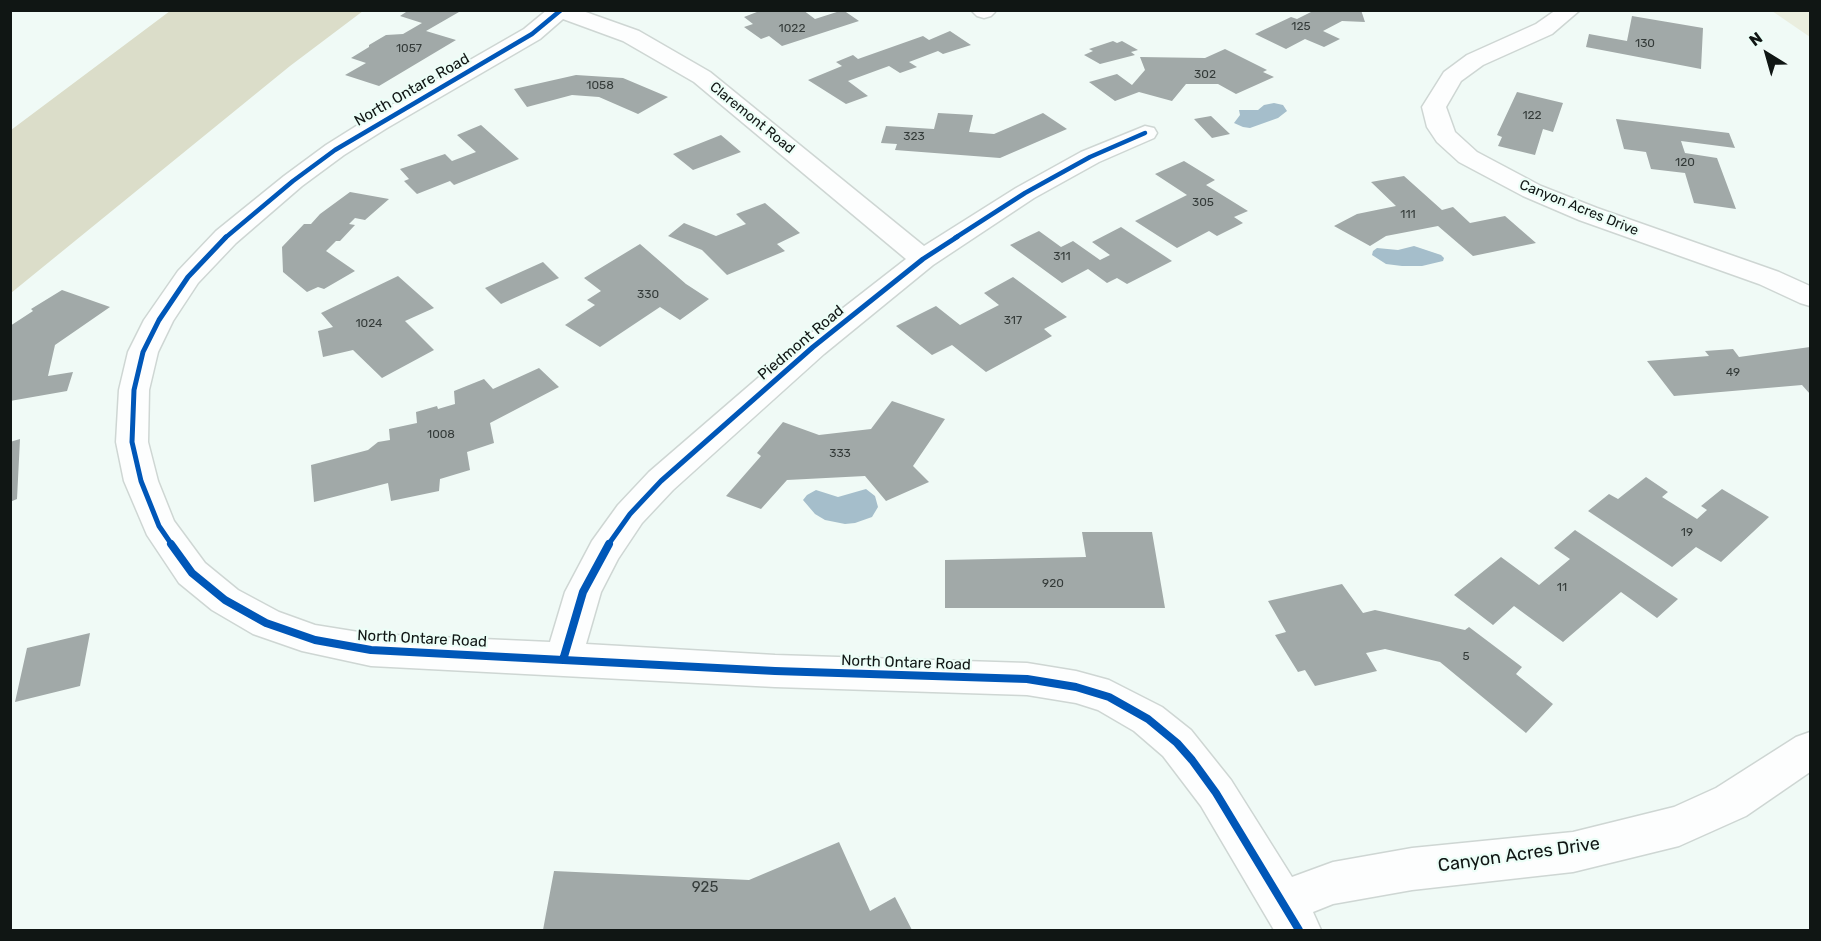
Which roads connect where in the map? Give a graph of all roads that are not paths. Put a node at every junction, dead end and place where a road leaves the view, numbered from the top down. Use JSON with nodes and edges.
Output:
{"nodes":[{"id":1,"x":1570,"y":10,"type":"edge"},
{"id":2,"x":561,"y":11,"type":"edge"},
{"id":3,"x":1145,"y":133,"type":"dead end"},
{"id":4,"x":923,"y":259,"type":"junction"},
{"id":5,"x":1810,"y":297,"type":"edge"},
{"id":6,"x":563,"y":660,"type":"junction"},
{"id":7,"x":1810,"y":750,"type":"edge"},
{"id":8,"x":1291,"y":916,"type":"edge"}],
"edges":[{"from":1,"to":5,"type":"street","name":"Canyon Acres Drive"},
{"from":2,"to":4,"type":"street","name":"Claremont Road"},
{"from":2,"to":6,"type":"street","name":"North Ontare Road"},
{"from":3,"to":4,"type":"street","name":"Piedmont Road"},
{"from":4,"to":6,"type":"street","name":"Piedmont Road"},
{"from":6,"to":8,"type":"street","name":"North Ontare Road"},
{"from":7,"to":8,"type":"street","name":"Canyon Acres Drive"}]}
